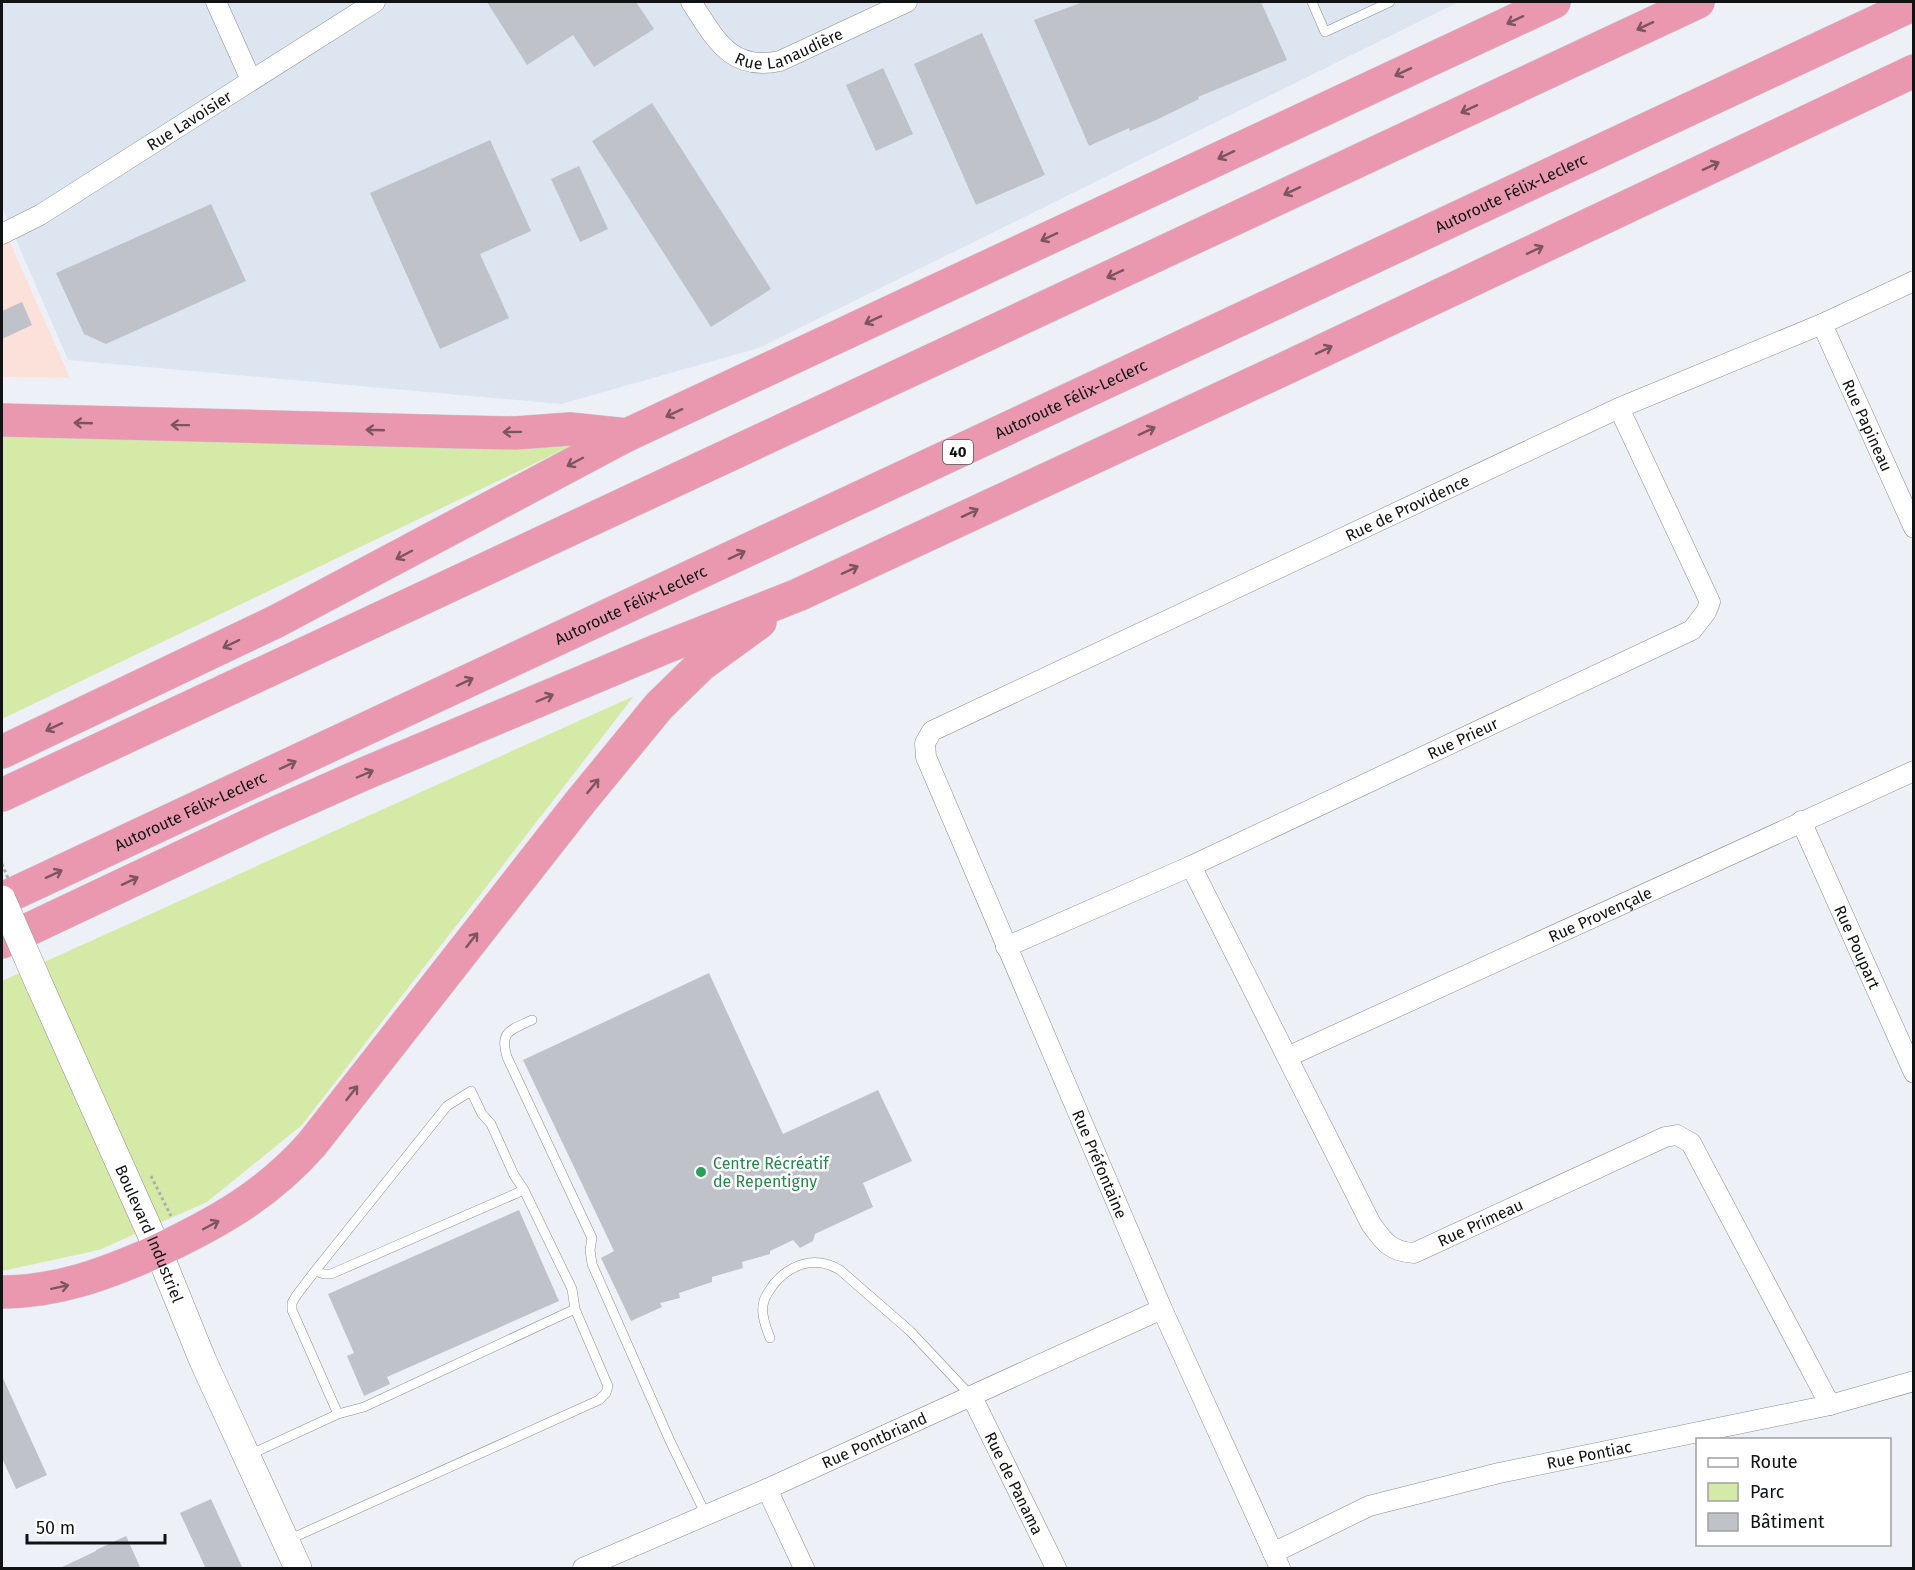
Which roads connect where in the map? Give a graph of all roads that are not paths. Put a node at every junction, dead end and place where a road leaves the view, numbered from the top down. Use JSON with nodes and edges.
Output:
{"nodes":[{"id":1,"x":216,"y":2,"type":"edge"},
{"id":2,"x":375,"y":2,"type":"edge"},
{"id":3,"x":691,"y":2,"type":"edge"},
{"id":4,"x":907,"y":2,"type":"edge"},
{"id":5,"x":1312,"y":2,"type":"edge"},
{"id":6,"x":1390,"y":2,"type":"edge"},
{"id":7,"x":1554,"y":2,"type":"edge"},
{"id":8,"x":1698,"y":2,"type":"edge"},
{"id":9,"x":1914,"y":4,"type":"edge"},
{"id":10,"x":1914,"y":65,"type":"edge"},
{"id":11,"x":1914,"y":71,"type":"edge"},
{"id":12,"x":251,"y":80,"type":"junction"},
{"id":13,"x":1840,"y":106,"type":"junction"},
{"id":14,"x":2,"y":234,"type":"edge"},
{"id":15,"x":1914,"y":281,"type":"edge"},
{"id":16,"x":1822,"y":324,"type":"junction"},
{"id":17,"x":1619,"y":408,"type":"junction"},
{"id":18,"x":2,"y":420,"type":"edge"},
{"id":19,"x":627,"y":435,"type":"junction"},
{"id":20,"x":1914,"y":528,"type":"edge"},
{"id":21,"x":798,"y":595,"type":"junction"},
{"id":22,"x":2,"y":752,"type":"edge"},
{"id":23,"x":926,"y":757,"type":"joint"},
{"id":24,"x":1914,"y":771,"type":"edge"},
{"id":25,"x":2,"y":795,"type":"edge"},
{"id":26,"x":1801,"y":821,"type":"junction"},
{"id":27,"x":1191,"y":867,"type":"junction"},
{"id":28,"x":2,"y":899,"type":"edge"},
{"id":29,"x":2,"y":942,"type":"edge"},
{"id":30,"x":1006,"y":947,"type":"junction"},
{"id":31,"x":531,"y":1020,"type":"dead end"},
{"id":32,"x":1287,"y":1057,"type":"junction"},
{"id":33,"x":1914,"y":1073,"type":"edge"},
{"id":34,"x":524,"y":1190,"type":"junction"},
{"id":35,"x":158,"y":1250,"type":"junction"},
{"id":36,"x":315,"y":1271,"type":"junction"},
{"id":37,"x":2,"y":1292,"type":"edge"},
{"id":38,"x":1162,"y":1309,"type":"junction"},
{"id":39,"x":575,"y":1310,"type":"junction"},
{"id":40,"x":770,"y":1338,"type":"dead end"},
{"id":41,"x":1914,"y":1381,"type":"edge"},
{"id":42,"x":972,"y":1397,"type":"junction"},
{"id":43,"x":1830,"y":1405,"type":"junction"},
{"id":44,"x":338,"y":1414,"type":"junction"},
{"id":45,"x":246,"y":1456,"type":"junction"},
{"id":46,"x":767,"y":1490,"type":"junction"},
{"id":47,"x":706,"y":1515,"type":"junction"},
{"id":48,"x":286,"y":1541,"type":"junction"},
{"id":49,"x":1277,"y":1561,"type":"edge"},
{"id":50,"x":298,"y":1569,"type":"edge"},
{"id":51,"x":583,"y":1569,"type":"edge"},
{"id":52,"x":804,"y":1569,"type":"edge"},
{"id":53,"x":1056,"y":1569,"type":"edge"}],
"edges":[{"from":1,"to":12,"type":"street"},
{"from":2,"to":12,"type":"street","name":"Rue Lavoisier"},
{"from":3,"to":4,"type":"street","name":"Rue Lanaudière"},
{"from":5,"to":6,"type":"lane"},
{"from":7,"to":19,"type":"highway","one_way":true},
{"from":8,"to":25,"type":"highway","one_way":true},
{"from":28,"to":9,"type":"highway","name":"Autoroute Félix-Leclerc","number":"40","one_way":true},
{"from":10,"to":13,"type":"highway"},
{"from":11,"to":13,"type":"highway"},
{"from":12,"to":14,"type":"street","name":"Rue Lavoisier"},
{"from":21,"to":13,"type":"highway","one_way":true},
{"from":15,"to":16,"type":"street","name":"Rue de Providence"},
{"from":16,"to":17,"type":"street","name":"Rue de Providence"},
{"from":16,"to":20,"type":"street","name":"Rue Papineau"},
{"from":17,"to":23,"type":"street","name":"Rue de Providence"},
{"from":17,"to":27,"type":"street","name":"Rue Prieur"},
{"from":19,"to":18,"type":"highway","one_way":true},
{"from":19,"to":22,"type":"highway","one_way":true},
{"from":29,"to":21,"type":"highway","one_way":true},
{"from":35,"to":21,"type":"highway","one_way":true},
{"from":23,"to":30,"type":"street","name":"Rue Préfontaine"},
{"from":24,"to":26,"type":"street","name":"Rue Provençale"},
{"from":26,"to":32,"type":"street","name":"Rue Provençale"},
{"from":26,"to":33,"type":"street","name":"Rue Poupart"},
{"from":27,"to":30,"type":"street","name":"Rue Prieur"},
{"from":27,"to":32,"type":"street","name":"Rue Primeau"},
{"from":28,"to":35,"type":"street","name":"Boulevard Industriel","bridge":true},
{"from":30,"to":38,"type":"street","name":"Rue Préfontaine"},
{"from":31,"to":47,"type":"lane"},
{"from":32,"to":43,"type":"street","name":"Rue Primeau"},
{"from":34,"to":36,"type":"lane"},
{"from":34,"to":36,"type":"lane"},
{"from":34,"to":39,"type":"lane"},
{"from":37,"to":35,"type":"highway","one_way":true},
{"from":35,"to":45,"type":"street","name":"Boulevard Industriel"},
{"from":36,"to":44,"type":"lane"},
{"from":38,"to":42,"type":"street","name":"Rue Pontbriand"},
{"from":38,"to":49,"type":"street","name":"Rue Préfontaine"},
{"from":39,"to":44,"type":"lane"},
{"from":39,"to":48,"type":"lane"},
{"from":40,"to":42,"type":"lane"},
{"from":41,"to":43,"type":"street","name":"Rue Pontiac"},
{"from":42,"to":46,"type":"street","name":"Rue Pontbriand"},
{"from":42,"to":53,"type":"street","name":"Rue de Panama"},
{"from":43,"to":49,"type":"street","name":"Rue Pontiac"},
{"from":44,"to":45,"type":"lane"},
{"from":45,"to":48,"type":"street","name":"Boulevard Industriel"},
{"from":46,"to":47,"type":"street","name":"Rue Pontbriand"},
{"from":46,"to":52,"type":"street"},
{"from":47,"to":51,"type":"street","name":"Rue Pontbriand"},
{"from":48,"to":50,"type":"street","name":"Boulevard Industriel"}]}
